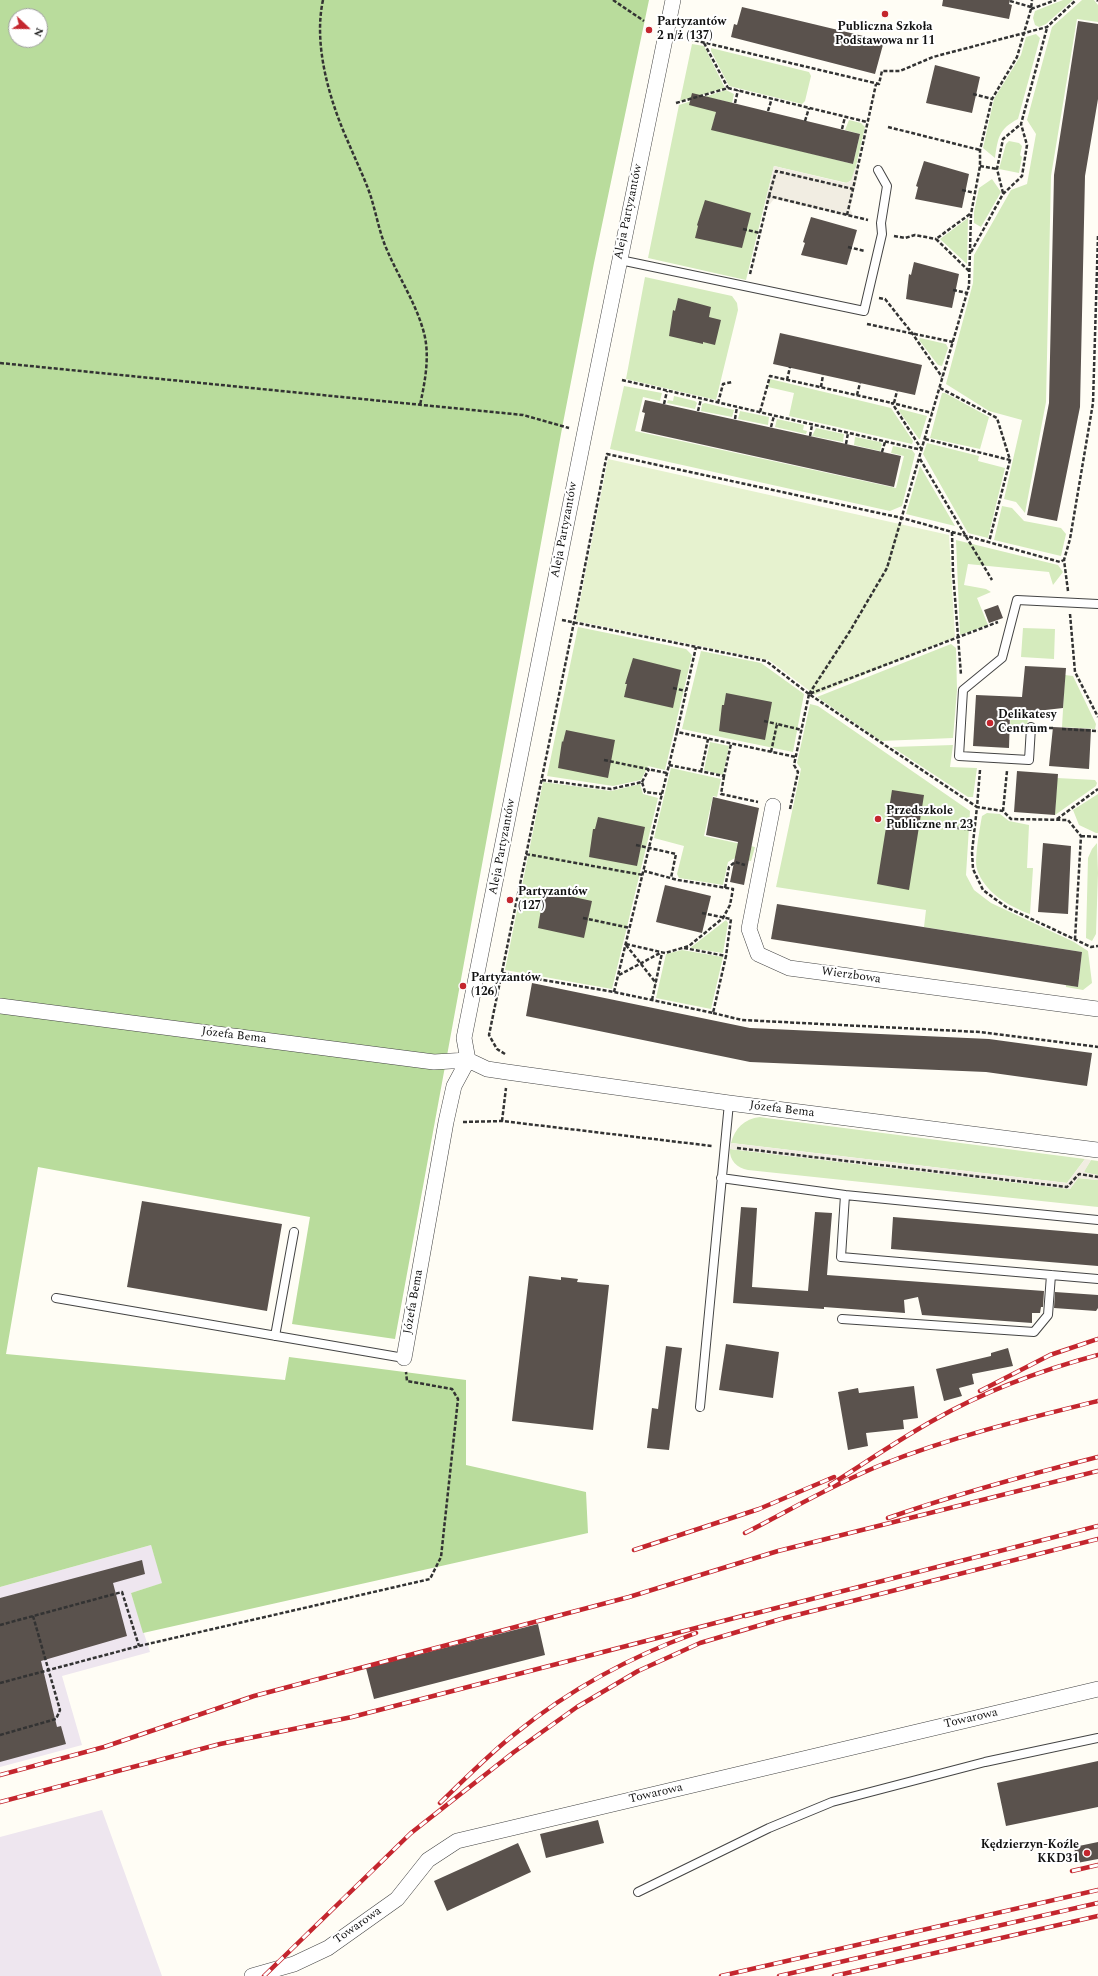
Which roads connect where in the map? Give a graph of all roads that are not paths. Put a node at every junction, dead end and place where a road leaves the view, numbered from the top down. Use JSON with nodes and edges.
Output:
{"nodes":[{"id":1,"x":673,"y":0,"type":"edge"},
{"id":2,"x":878,"y":170,"type":"dead end"},
{"id":3,"x":620,"y":260,"type":"junction"},
{"id":4,"x":1098,"y":604,"type":"edge"},
{"id":5,"x":1031,"y":727,"type":"dead end"},
{"id":6,"x":768,"y":804,"type":"road end"},
{"id":7,"x":0,"y":1006,"type":"edge"},
{"id":8,"x":1098,"y":1009,"type":"edge"},
{"id":9,"x":468,"y":1060,"type":"junction"},
{"id":10,"x":728,"y":1103,"type":"junction"},
{"id":11,"x":1098,"y":1150,"type":"edge"},
{"id":12,"x":721,"y":1178,"type":"junction"},
{"id":13,"x":845,"y":1195,"type":"junction"},
{"id":14,"x":1098,"y":1220,"type":"edge"},
{"id":15,"x":294,"y":1232,"type":"dead end"},
{"id":16,"x":1052,"y":1276,"type":"junction"},
{"id":17,"x":1098,"y":1279,"type":"edge"},
{"id":18,"x":56,"y":1298,"type":"dead end"},
{"id":19,"x":842,"y":1319,"type":"dead end"},
{"id":20,"x":275,"y":1336,"type":"junction"},
{"id":21,"x":404,"y":1358,"type":"joint"},
{"id":22,"x":700,"y":1407,"type":"dead end"},
{"id":23,"x":1098,"y":1689,"type":"edge"},
{"id":24,"x":1098,"y":1738,"type":"edge"},
{"id":25,"x":638,"y":1892,"type":"dead end"},
{"id":26,"x":252,"y":1976,"type":"edge"}],
"edges":[{"from":1,"to":3,"type":"street","name":"Aleja Partyzantów"},
{"from":2,"to":3,"type":"lane"},
{"from":3,"to":9,"type":"street","name":"Aleja Partyzantów"},
{"from":4,"to":5,"type":"lane"},
{"from":6,"to":8,"type":"street","name":"Wierzbowa"},
{"from":7,"to":9,"type":"street","name":"Józefa Bema"},
{"from":9,"to":10,"type":"street","name":"Józefa Bema"},
{"from":9,"to":21,"type":"street","name":"Józefa Bema"},
{"from":10,"to":11,"type":"street","name":"Józefa Bema"},
{"from":10,"to":12,"type":"lane"},
{"from":12,"to":13,"type":"lane"},
{"from":12,"to":22,"type":"lane"},
{"from":13,"to":14,"type":"lane"},
{"from":13,"to":16,"type":"lane"},
{"from":15,"to":20,"type":"lane"},
{"from":16,"to":17,"type":"lane"},
{"from":16,"to":19,"type":"lane"},
{"from":18,"to":20,"type":"lane"},
{"from":20,"to":21,"type":"lane"},
{"from":23,"to":26,"type":"street","name":"Towarowa"},
{"from":24,"to":25,"type":"lane"}]}
